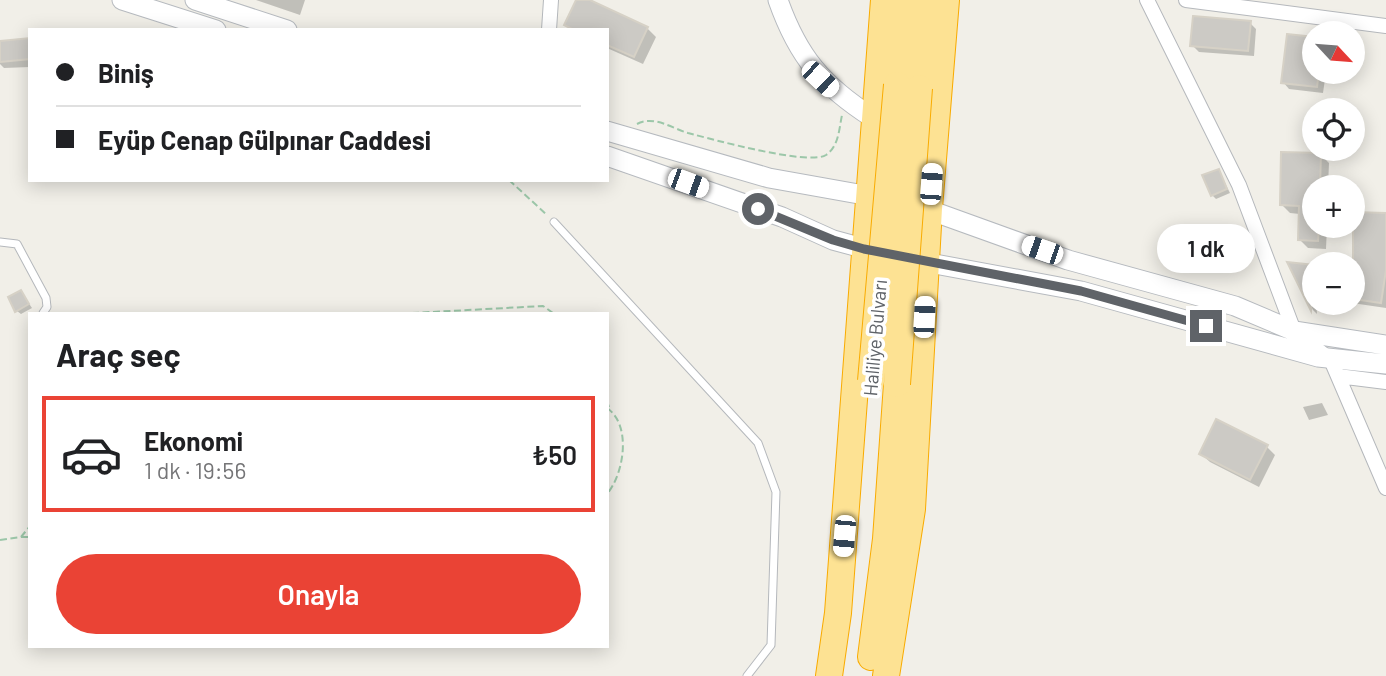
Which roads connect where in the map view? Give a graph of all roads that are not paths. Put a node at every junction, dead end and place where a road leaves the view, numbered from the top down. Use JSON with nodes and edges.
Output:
{"nodes":[{"id":1,"x":122,"y":0,"type":"edge"},
{"id":2,"x":195,"y":0,"type":"edge"},
{"id":3,"x":551,"y":0,"type":"edge"},
{"id":4,"x":778,"y":0,"type":"edge"},
{"id":5,"x":884,"y":0,"type":"edge"},
{"id":6,"x":903,"y":0,"type":"edge"},
{"id":7,"x":927,"y":0,"type":"edge"},
{"id":8,"x":946,"y":0,"type":"edge"},
{"id":9,"x":1147,"y":0,"type":"edge"},
{"id":10,"x":1186,"y":0,"type":"edge"},
{"id":11,"x":1386,"y":26,"type":"edge"},
{"id":12,"x":210,"y":28,"type":"edge"},
{"id":13,"x":281,"y":28,"type":"edge"},
{"id":14,"x":549,"y":28,"type":"edge"},
{"id":15,"x":908,"y":87,"type":"junction"},
{"id":16,"x":873,"y":118,"type":"junction"},
{"id":17,"x":615,"y":133,"type":"edge"},
{"id":18,"x":609,"y":157,"type":"edge"},
{"id":19,"x":869,"y":195,"type":"junction"},
{"id":20,"x":929,"y":208,"type":"junction"},
{"id":21,"x":554,"y":222,"type":"road end"},
{"id":22,"x":0,"y":242,"type":"edge"},
{"id":23,"x":864,"y":249,"type":"junction"},
{"id":24,"x":927,"y":262,"type":"junction"},
{"id":25,"x":44,"y":312,"type":"edge"},
{"id":26,"x":1294,"y":331,"type":"junction"},
{"id":27,"x":1386,"y":345,"type":"edge"},
{"id":28,"x":1386,"y":365,"type":"edge"},
{"id":29,"x":1334,"y":368,"type":"junction"},
{"id":30,"x":1386,"y":382,"type":"edge"},
{"id":31,"x":884,"y":383,"type":"junction"},
{"id":32,"x":1386,"y":488,"type":"edge"},
{"id":33,"x":747,"y":676,"type":"edge"},
{"id":34,"x":829,"y":676,"type":"edge"},
{"id":35,"x":843,"y":676,"type":"edge"},
{"id":36,"x":868,"y":676,"type":"edge"},
{"id":37,"x":886,"y":676,"type":"edge"}],
"edges":[{"from":1,"to":12,"type":"main road"},
{"from":2,"to":13,"type":"main road"},
{"from":3,"to":14,"type":"street"},
{"from":4,"to":16,"type":"main road"},
{"from":5,"to":16,"type":"highway"},
{"from":6,"to":15,"type":"highway","name":"Haliliye Bulvarı"},
{"from":7,"to":15,"type":"highway","name":"Haliliye Bulvarı"},
{"from":8,"to":20,"type":"highway"},
{"from":9,"to":26,"type":"street"},
{"from":10,"to":11,"type":"street"},
{"from":15,"to":31,"type":"highway","name":"Haliliye Bulvarı","bridge":true},
{"from":16,"to":19,"type":"highway"},
{"from":17,"to":19,"type":"main road"},
{"from":18,"to":23,"type":"main road"},
{"from":19,"to":20,"type":"main road"},
{"from":19,"to":23,"type":"highway"},
{"from":20,"to":24,"type":"highway"},
{"from":20,"to":26,"type":"main road"},
{"from":21,"to":33,"type":"lane"},
{"from":22,"to":25,"type":"lane"},
{"from":23,"to":24,"type":"main road"},
{"from":23,"to":34,"type":"highway"},
{"from":24,"to":29,"type":"main road"},
{"from":24,"to":37,"type":"highway"},
{"from":26,"to":27,"type":"main road"},
{"from":26,"to":29,"type":"street"},
{"from":28,"to":29,"type":"main road"},
{"from":29,"to":30,"type":"street"},
{"from":29,"to":32,"type":"street"},
{"from":31,"to":35,"type":"highway","name":"Haliliye Bulvarı"},
{"from":31,"to":36,"type":"highway","name":"Haliliye Bulvarı"}]}
